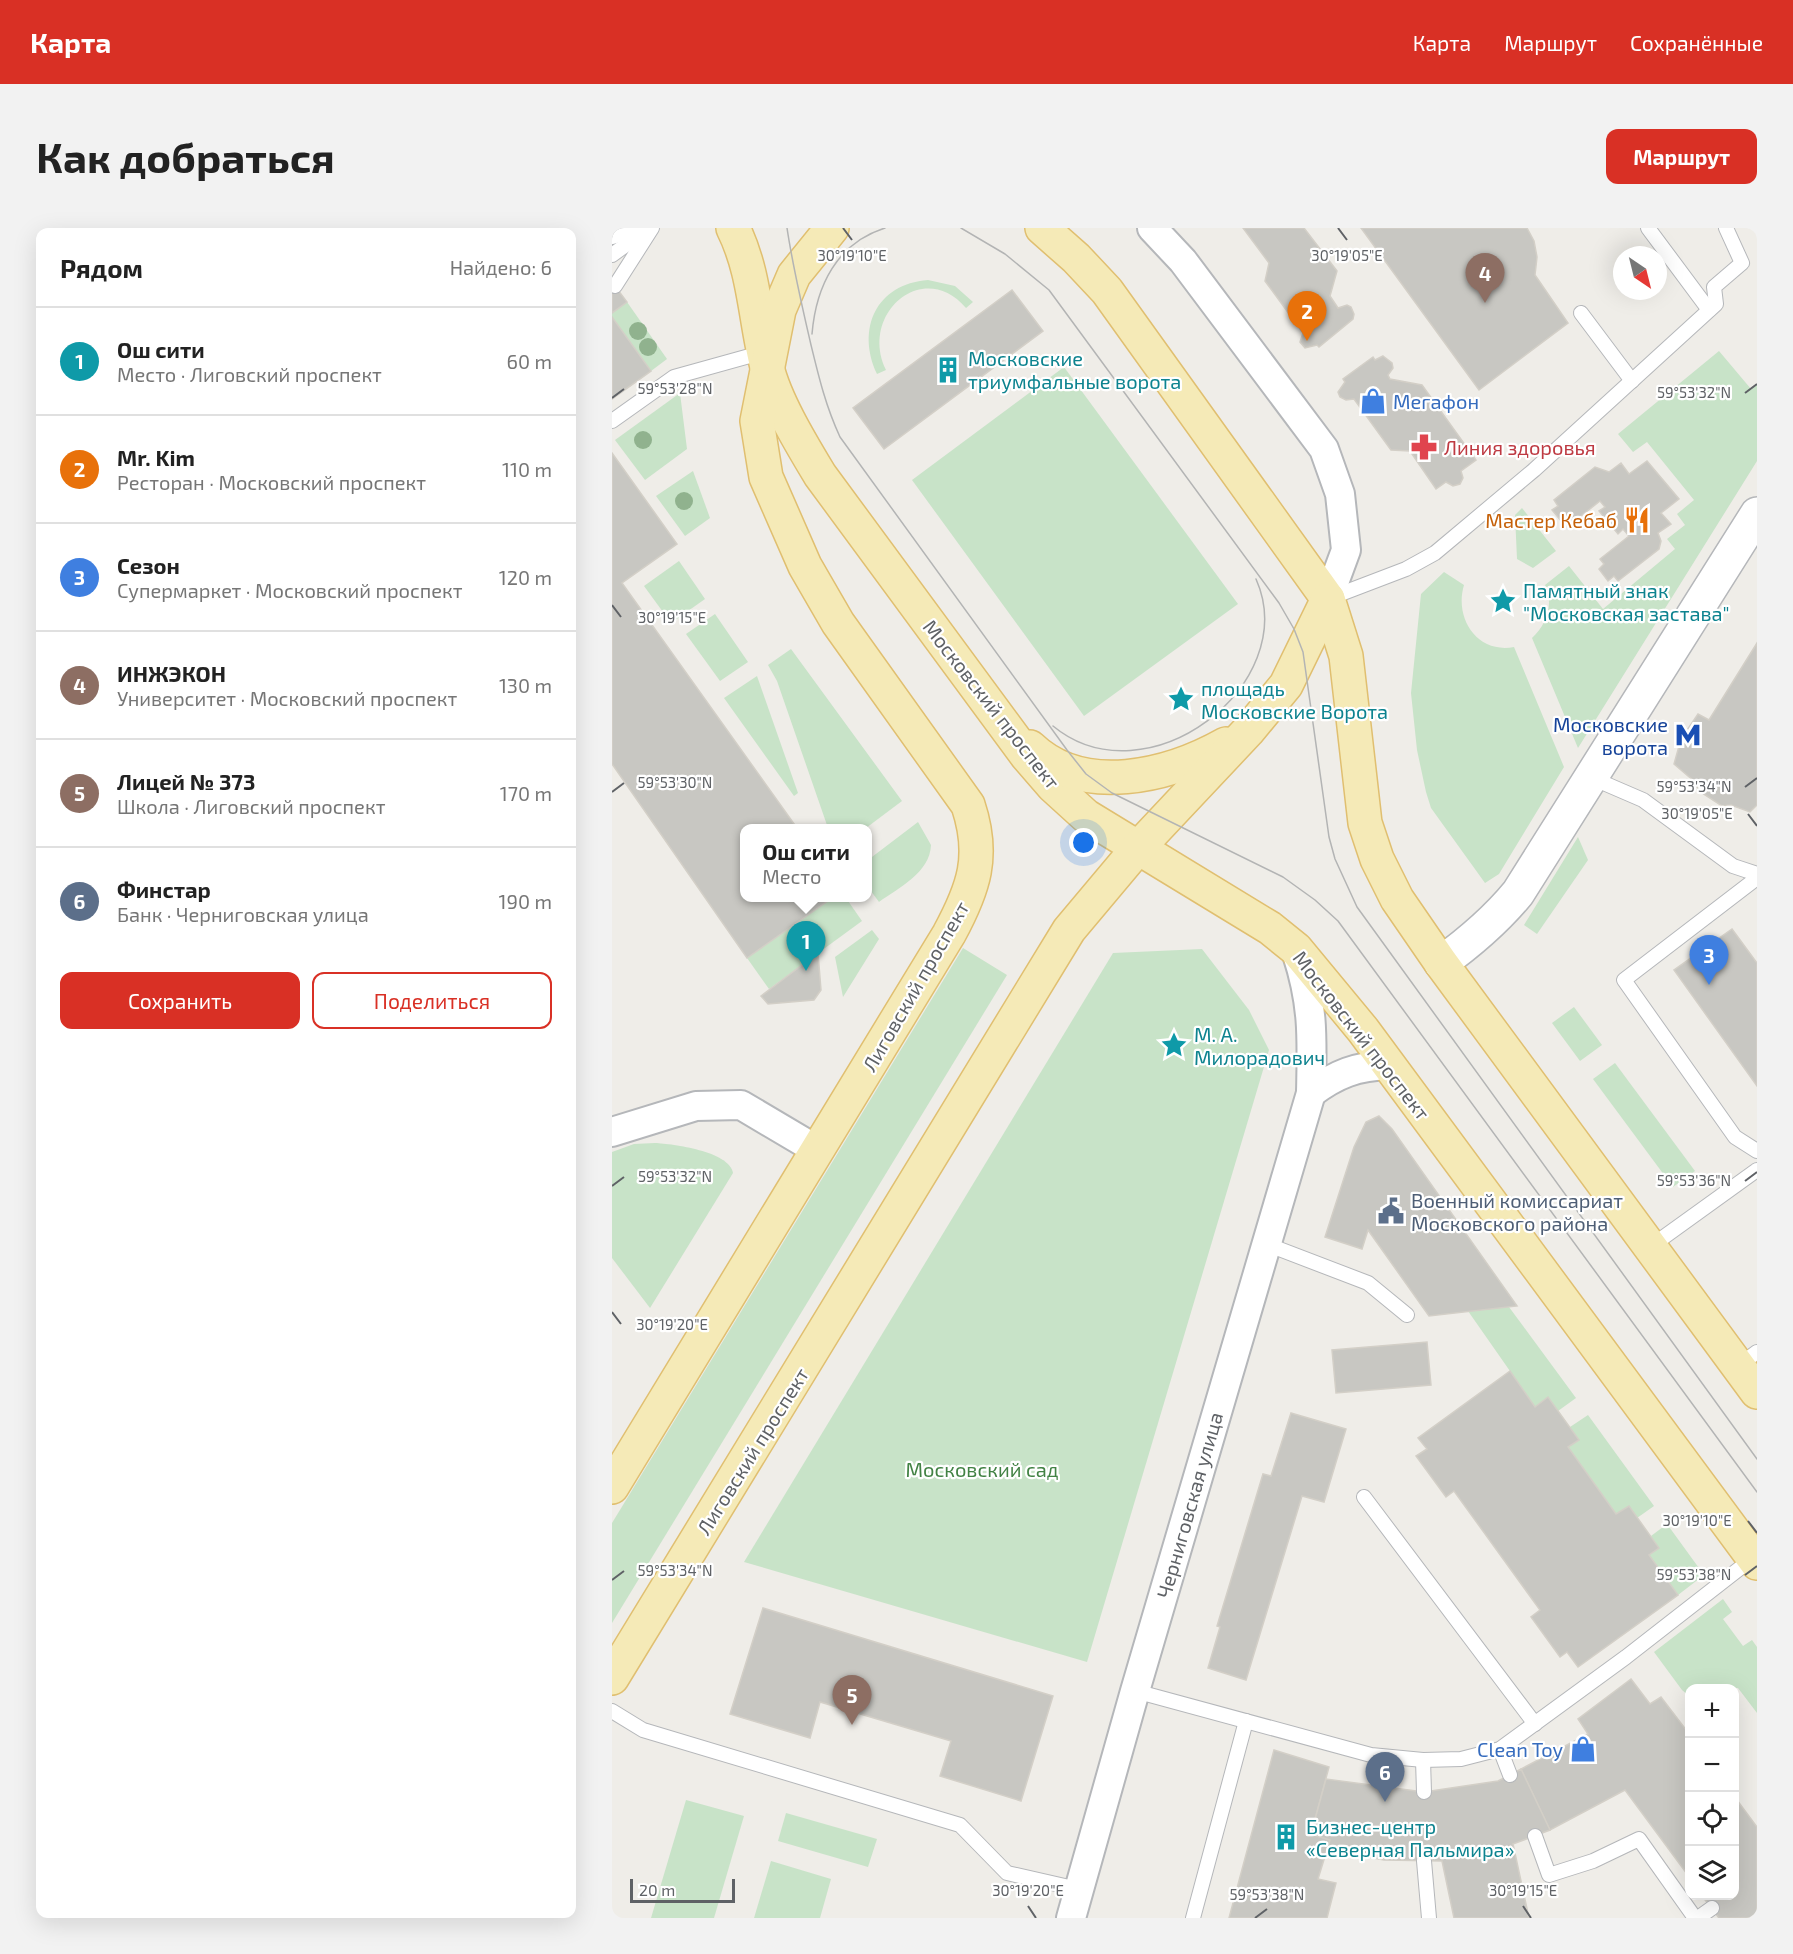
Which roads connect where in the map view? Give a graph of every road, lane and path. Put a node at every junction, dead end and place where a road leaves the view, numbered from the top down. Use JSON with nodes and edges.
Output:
{"nodes":[{"id":1,"x":642,"y":228,"type":"edge"},
{"id":2,"x":651,"y":228,"type":"edge"},
{"id":3,"x":733,"y":228,"type":"edge"},
{"id":4,"x":832,"y":228,"type":"edge"},
{"id":5,"x":1042,"y":228,"type":"edge"},
{"id":6,"x":1152,"y":228,"type":"edge"},
{"id":7,"x":1648,"y":228,"type":"edge"},
{"id":8,"x":1726,"y":228,"type":"edge"},
{"id":9,"x":612,"y":237,"type":"edge"},
{"id":10,"x":612,"y":255,"type":"edge"},
{"id":11,"x":615,"y":286,"type":"dead end"},
{"id":12,"x":1709,"y":310,"type":"junction"},
{"id":13,"x":1581,"y":313,"type":"dead end"},
{"id":14,"x":766,"y":361,"type":"junction"},
{"id":15,"x":1632,"y":381,"type":"junction"},
{"id":16,"x":612,"y":422,"type":"edge"},
{"id":17,"x":1757,"y":514,"type":"edge"},
{"id":18,"x":1328,"y":599,"type":"junction"},
{"id":19,"x":1003,"y":721,"type":"junction"},
{"id":20,"x":1248,"y":731,"type":"junction"},
{"id":21,"x":1592,"y":778,"type":"junction"},
{"id":22,"x":1137,"y":849,"type":"junction"},
{"id":23,"x":1757,"y":876,"type":"edge"},
{"id":24,"x":1296,"y":950,"type":"junction"},
{"id":25,"x":1440,"y":963,"type":"junction"},
{"id":26,"x":1389,"y":1065,"type":"junction"},
{"id":27,"x":1311,"y":1094,"type":"junction"},
{"id":28,"x":612,"y":1132,"type":"edge"},
{"id":29,"x":817,"y":1150,"type":"junction"},
{"id":30,"x":1757,"y":1151,"type":"edge"},
{"id":31,"x":1757,"y":1170,"type":"edge"},
{"id":32,"x":1266,"y":1244,"type":"junction"},
{"id":33,"x":1650,"y":1247,"type":"junction"},
{"id":34,"x":1407,"y":1315,"type":"dead end"},
{"id":35,"x":1747,"y":1359,"type":"edge"},
{"id":36,"x":1757,"y":1392,"type":"edge"},
{"id":37,"x":612,"y":1487,"type":"edge"},
{"id":38,"x":1364,"y":1497,"type":"dead end"},
{"id":39,"x":1755,"y":1560,"type":"edge"},
{"id":40,"x":612,"y":1678,"type":"edge"},
{"id":41,"x":1135,"y":1691,"type":"junction"},
{"id":42,"x":612,"y":1711,"type":"edge"},
{"id":43,"x":1246,"y":1720,"type":"junction"},
{"id":44,"x":1535,"y":1724,"type":"junction"},
{"id":45,"x":1500,"y":1749,"type":"junction"},
{"id":46,"x":1423,"y":1760,"type":"junction"},
{"id":47,"x":1510,"y":1775,"type":"dead end"},
{"id":48,"x":1424,"y":1792,"type":"dead end"},
{"id":49,"x":1535,"y":1836,"type":"dead end"},
{"id":50,"x":1424,"y":1861,"type":"dead end"},
{"id":51,"x":1078,"y":1889,"type":"junction"},
{"id":52,"x":1712,"y":1908,"type":"dead end"},
{"id":53,"x":1071,"y":1918,"type":"edge"},
{"id":54,"x":1193,"y":1918,"type":"edge"},
{"id":55,"x":1429,"y":1918,"type":"edge"},
{"id":56,"x":1697,"y":1918,"type":"edge"}],
"edges":[{"from":1,"to":9,"type":"lane"},
{"from":2,"to":10,"type":"lane"},
{"from":2,"to":11,"type":"lane"},
{"from":3,"to":14,"type":"main road","name":"Московский проспект"},
{"from":4,"to":14,"type":"main road","name":"Лиговский проспект"},
{"from":5,"to":18,"type":"main road"},
{"from":6,"to":18,"type":"street"},
{"from":7,"to":12,"type":"lane"},
{"from":8,"to":12,"type":"lane"},
{"from":12,"to":15,"type":"lane"},
{"from":13,"to":15,"type":"lane"},
{"from":14,"to":16,"type":"lane"},
{"from":14,"to":19,"type":"main road","name":"Московский проспект"},
{"from":14,"to":29,"type":"main road","name":"Лиговский проспект"},
{"from":15,"to":18,"type":"lane"},
{"from":17,"to":21,"type":"street"},
{"from":18,"to":20,"type":"main road"},
{"from":18,"to":25,"type":"main road"},
{"from":19,"to":20,"type":"main road"},
{"from":19,"to":22,"type":"main road","name":"Московский проспект"},
{"from":20,"to":22,"type":"main road","name":"Лиговский проспект"},
{"from":21,"to":23,"type":"lane"},
{"from":21,"to":25,"type":"street"},
{"from":22,"to":24,"type":"main road","name":"Московский проспект"},
{"from":22,"to":40,"type":"main road","name":"Лиговский проспект"},
{"from":23,"to":30,"type":"lane"},
{"from":24,"to":26,"type":"main road","name":"Московский проспект"},
{"from":24,"to":27,"type":"street","name":"Черниговская улица"},
{"from":25,"to":33,"type":"main road"},
{"from":26,"to":27,"type":"street"},
{"from":26,"to":39,"type":"main road","name":"Московский проспект"},
{"from":27,"to":32,"type":"street","name":"Черниговская улица"},
{"from":28,"to":29,"type":"street"},
{"from":29,"to":37,"type":"main road","name":"Лиговский проспект"},
{"from":31,"to":33,"type":"lane"},
{"from":32,"to":34,"type":"lane"},
{"from":32,"to":41,"type":"street","name":"Черниговская улица"},
{"from":33,"to":35,"type":"main road"},
{"from":35,"to":36,"type":"main road"},
{"from":38,"to":44,"type":"lane"},
{"from":39,"to":44,"type":"lane"},
{"from":41,"to":43,"type":"lane"},
{"from":41,"to":51,"type":"street","name":"Черниговская улица"},
{"from":42,"to":51,"type":"lane"},
{"from":43,"to":46,"type":"lane"},
{"from":43,"to":54,"type":"lane"},
{"from":44,"to":45,"type":"lane"},
{"from":45,"to":46,"type":"lane"},
{"from":45,"to":47,"type":"lane"},
{"from":46,"to":48,"type":"lane"},
{"from":49,"to":56,"type":"lane"},
{"from":50,"to":55,"type":"lane"},
{"from":51,"to":53,"type":"street","name":"Черниговская улица"},
{"from":52,"to":56,"type":"lane"}]}
